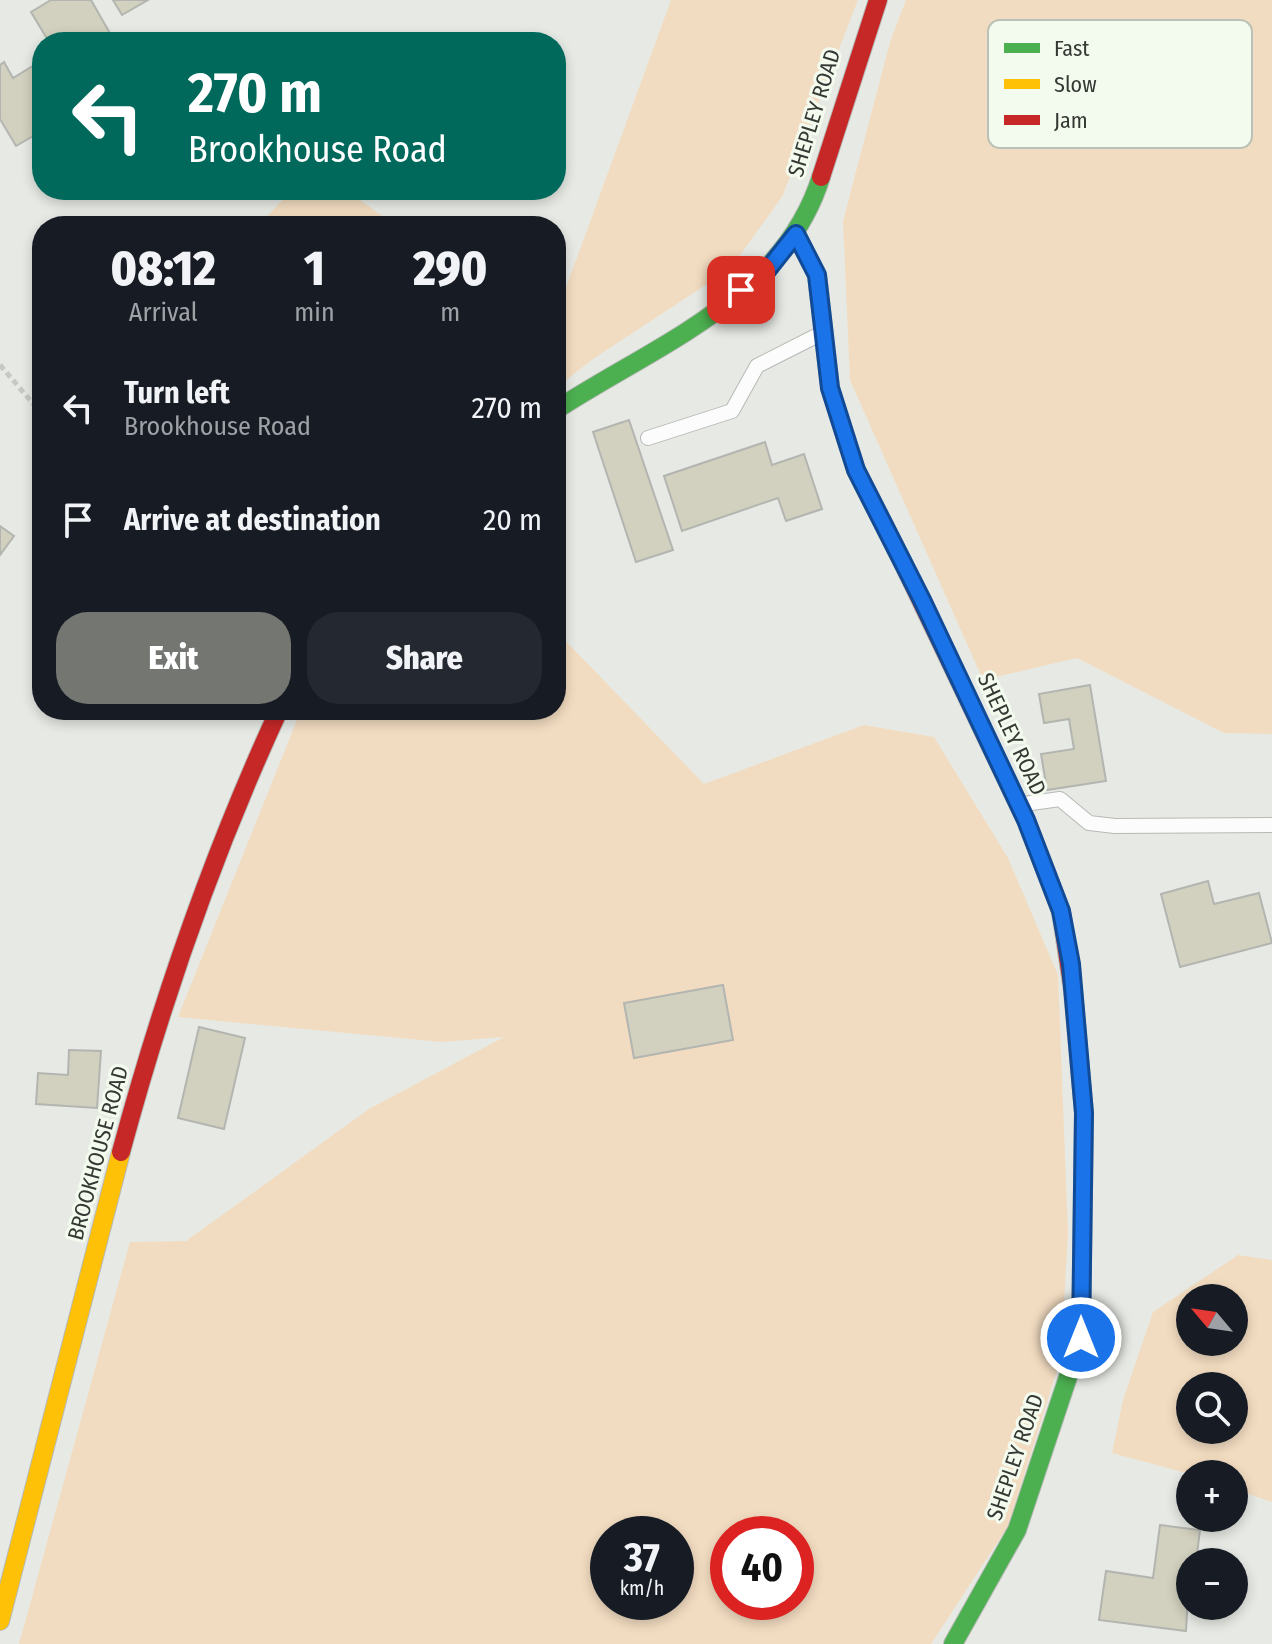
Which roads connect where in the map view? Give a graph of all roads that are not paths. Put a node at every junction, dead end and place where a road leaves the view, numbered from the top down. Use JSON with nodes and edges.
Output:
{"nodes":[{"id":1,"x":878,"y":0,"type":"edge"},
{"id":2,"x":796,"y":234,"type":"junction"},
{"id":3,"x":824,"y":332,"type":"junction"},
{"id":4,"x":566,"y":404,"type":"edge"},
{"id":5,"x":648,"y":438,"type":"dead end"},
{"id":6,"x":274,"y":720,"type":"edge"},
{"id":7,"x":1019,"y":805,"type":"junction"},
{"id":8,"x":1272,"y":825,"type":"edge"},
{"id":9,"x":0,"y":1621,"type":"edge"},
{"id":10,"x":953,"y":1644,"type":"edge"}],
"edges":[{"from":1,"to":2,"type":"street","name":"SHEPLEY ROAD"},
{"from":2,"to":3,"type":"street","name":"SHEPLEY ROAD"},
{"from":2,"to":4,"type":"street"},
{"from":3,"to":5,"type":"lane"},
{"from":3,"to":7,"type":"street","name":"SHEPLEY ROAD"},
{"from":6,"to":9,"type":"street","name":"BROOKHOUSE ROAD"},
{"from":7,"to":8,"type":"lane"},
{"from":7,"to":10,"type":"street","name":"SHEPLEY ROAD"}]}
